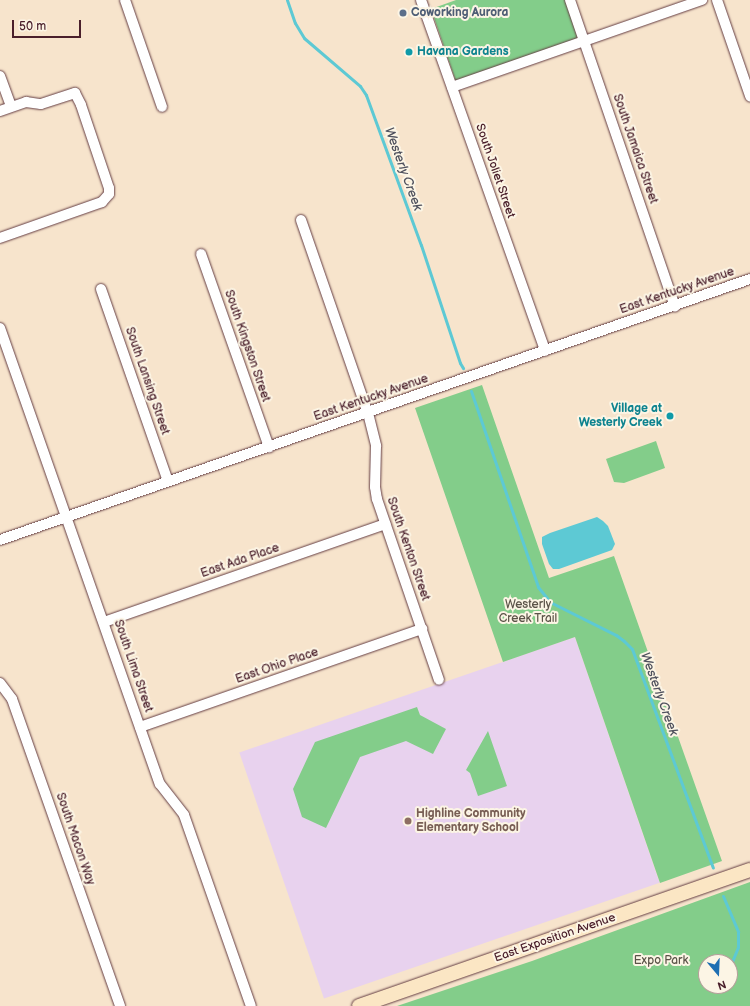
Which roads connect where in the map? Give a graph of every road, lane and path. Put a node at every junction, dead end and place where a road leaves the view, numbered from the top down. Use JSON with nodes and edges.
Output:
{"nodes":[{"id":1,"x":125,"y":0,"type":"edge"},
{"id":2,"x":421,"y":0,"type":"edge"},
{"id":3,"x":570,"y":0,"type":"edge"},
{"id":4,"x":702,"y":0,"type":"edge"},
{"id":5,"x":717,"y":0,"type":"edge"},
{"id":6,"x":584,"y":41,"type":"junction"},
{"id":7,"x":0,"y":76,"type":"edge"},
{"id":8,"x":452,"y":87,"type":"junction"},
{"id":9,"x":750,"y":96,"type":"edge"},
{"id":10,"x":10,"y":106,"type":"junction"},
{"id":11,"x":162,"y":108,"type":"dead end"},
{"id":12,"x":0,"y":110,"type":"edge"},
{"id":13,"x":301,"y":220,"type":"dead end"},
{"id":14,"x":0,"y":238,"type":"edge"},
{"id":15,"x":201,"y":254,"type":"dead end"},
{"id":16,"x":750,"y":279,"type":"edge"},
{"id":17,"x":101,"y":289,"type":"dead end"},
{"id":18,"x":675,"y":306,"type":"junction"},
{"id":19,"x":0,"y":328,"type":"edge"},
{"id":20,"x":545,"y":351,"type":"junction"},
{"id":21,"x":368,"y":413,"type":"junction"},
{"id":22,"x":269,"y":447,"type":"junction"},
{"id":23,"x":168,"y":481,"type":"junction"},
{"id":24,"x":67,"y":516,"type":"junction"},
{"id":25,"x":385,"y":524,"type":"junction"},
{"id":26,"x":0,"y":540,"type":"edge"},
{"id":27,"x":104,"y":622,"type":"junction"},
{"id":28,"x":422,"y":629,"type":"junction"},
{"id":29,"x":439,"y":680,"type":"dead end"},
{"id":30,"x":0,"y":683,"type":"edge"},
{"id":31,"x":140,"y":728,"type":"junction"},
{"id":32,"x":750,"y":870,"type":"edge"},
{"id":33,"x":120,"y":1006,"type":"edge"},
{"id":34,"x":251,"y":1006,"type":"edge"},
{"id":35,"x":359,"y":1006,"type":"edge"}],
"edges":[{"from":1,"to":11,"type":"street"},
{"from":2,"to":8,"type":"street","name":"South Joliet Street"},
{"from":3,"to":6,"type":"street","name":"South Jamaica Street"},
{"from":4,"to":6,"type":"street"},
{"from":5,"to":9,"type":"street"},
{"from":6,"to":8,"type":"street"},
{"from":6,"to":18,"type":"street","name":"South Jamaica Street"},
{"from":7,"to":10,"type":"street"},
{"from":8,"to":20,"type":"street","name":"South Joliet Street"},
{"from":10,"to":12,"type":"street"},
{"from":10,"to":14,"type":"street"},
{"from":13,"to":21,"type":"street","name":"South Kenton Street"},
{"from":15,"to":22,"type":"street","name":"South Kingston Street"},
{"from":16,"to":18,"type":"street","name":"East Kentucky Avenue"},
{"from":17,"to":23,"type":"street","name":"South Lansing Street"},
{"from":18,"to":20,"type":"street","name":"East Kentucky Avenue"},
{"from":19,"to":24,"type":"street","name":"South Lima Street"},
{"from":20,"to":21,"type":"street","name":"East Kentucky Avenue"},
{"from":21,"to":22,"type":"street","name":"East Kentucky Avenue"},
{"from":21,"to":25,"type":"street","name":"South Kenton Street"},
{"from":22,"to":23,"type":"street","name":"East Kentucky Avenue"},
{"from":23,"to":24,"type":"street","name":"East Kentucky Avenue"},
{"from":24,"to":26,"type":"street","name":"East Kentucky Avenue"},
{"from":24,"to":27,"type":"street","name":"South Lima Street"},
{"from":25,"to":27,"type":"street","name":"East Ada Place"},
{"from":25,"to":28,"type":"street","name":"South Kenton Street"},
{"from":27,"to":31,"type":"street","name":"South Lima Street"},
{"from":28,"to":29,"type":"street","name":"South Kenton Street"},
{"from":28,"to":31,"type":"street","name":"East Ohio Place"},
{"from":30,"to":33,"type":"street","name":"South Macon Way"},
{"from":31,"to":34,"type":"street","name":"South Lima Street"},
{"from":32,"to":35,"type":"street","name":"East Exposition Avenue"}]}
